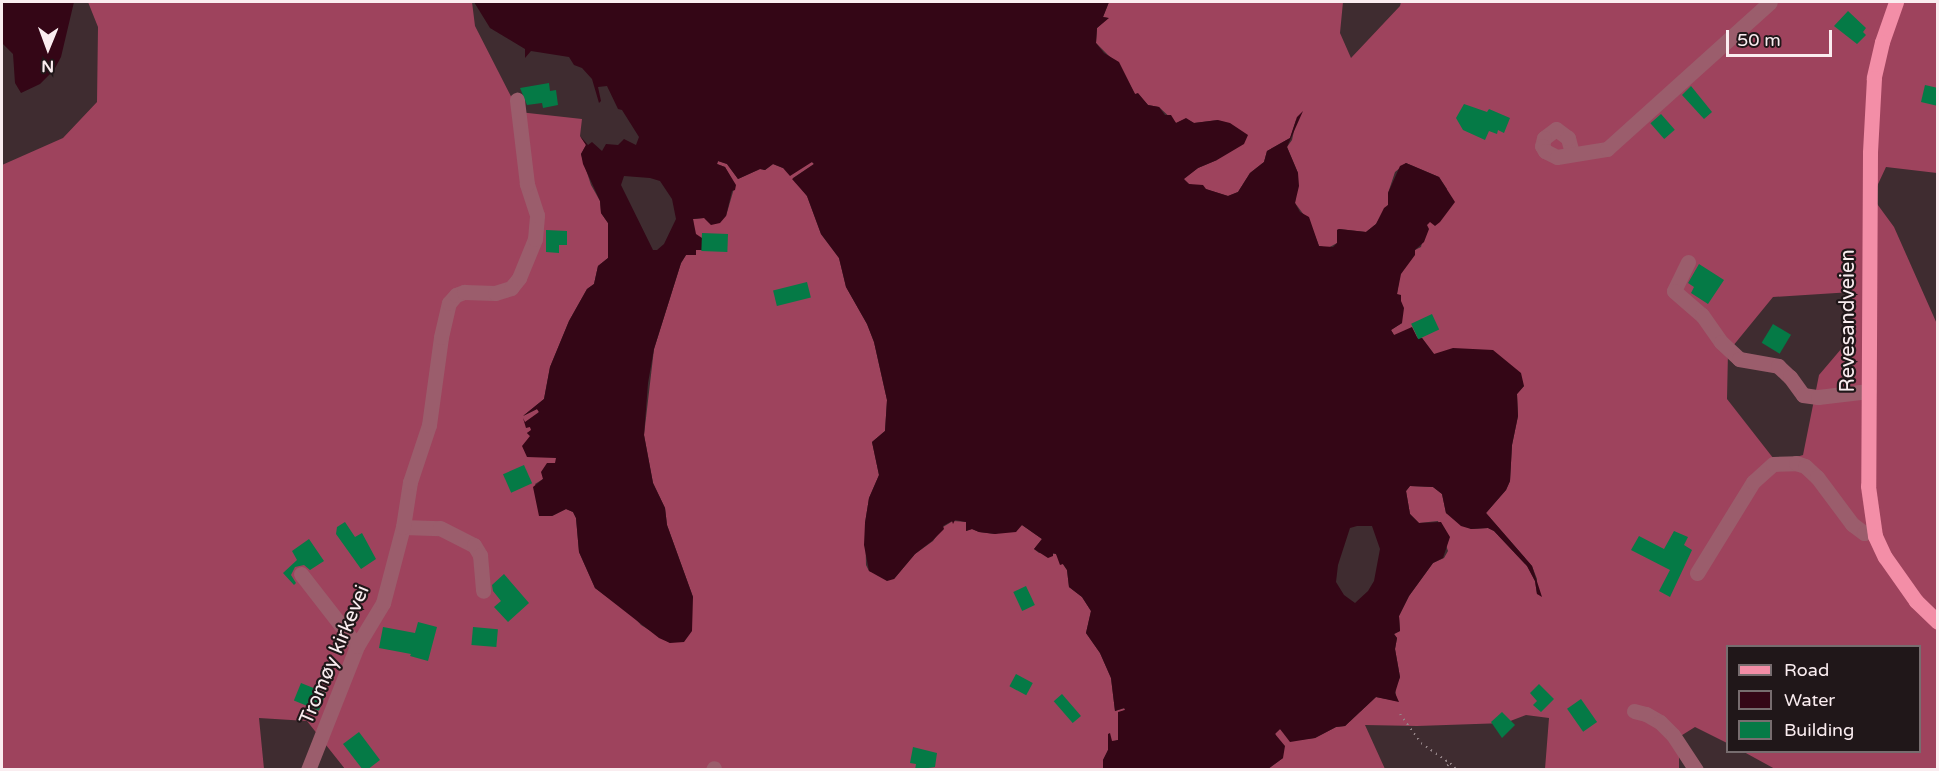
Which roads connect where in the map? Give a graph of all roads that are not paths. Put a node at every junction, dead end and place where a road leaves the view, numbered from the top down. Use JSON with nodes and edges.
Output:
{"nodes":[{"id":1,"x":1770,"y":2,"type":"edge"},
{"id":2,"x":1896,"y":2,"type":"edge"},
{"id":3,"x":517,"y":100,"type":"dead end"},
{"id":4,"x":1572,"y":153,"type":"dead end"},
{"id":5,"x":1688,"y":262,"type":"dead end"},
{"id":6,"x":1869,"y":391,"type":"junction"},
{"id":7,"x":403,"y":527,"type":"junction"},
{"id":8,"x":1874,"y":530,"type":"junction"},
{"id":9,"x":1697,"y":573,"type":"dead end"},
{"id":10,"x":302,"y":574,"type":"dead end"},
{"id":11,"x":483,"y":591,"type":"dead end"},
{"id":12,"x":1938,"y":622,"type":"edge"},
{"id":13,"x":357,"y":646,"type":"junction"},
{"id":14,"x":1634,"y":711,"type":"dead end"},
{"id":15,"x":314,"y":768,"type":"edge"},
{"id":16,"x":1696,"y":770,"type":"edge"}],
"edges":[{"from":1,"to":4,"type":"street"},
{"from":2,"to":6,"type":"main road","name":"Revesandveien"},
{"from":3,"to":7,"type":"street","name":"Tromøy kirkevei"},
{"from":5,"to":6,"type":"street"},
{"from":6,"to":8,"type":"main road","name":"Revesandveien"},
{"from":7,"to":11,"type":"street"},
{"from":7,"to":13,"type":"street","name":"Tromøy kirkevei"},
{"from":8,"to":9,"type":"street"},
{"from":8,"to":12,"type":"main road","name":"Revesandveien"},
{"from":10,"to":13,"type":"street"},
{"from":13,"to":15,"type":"street","name":"Tromøy kirkevei"},
{"from":14,"to":16,"type":"street"}]}
